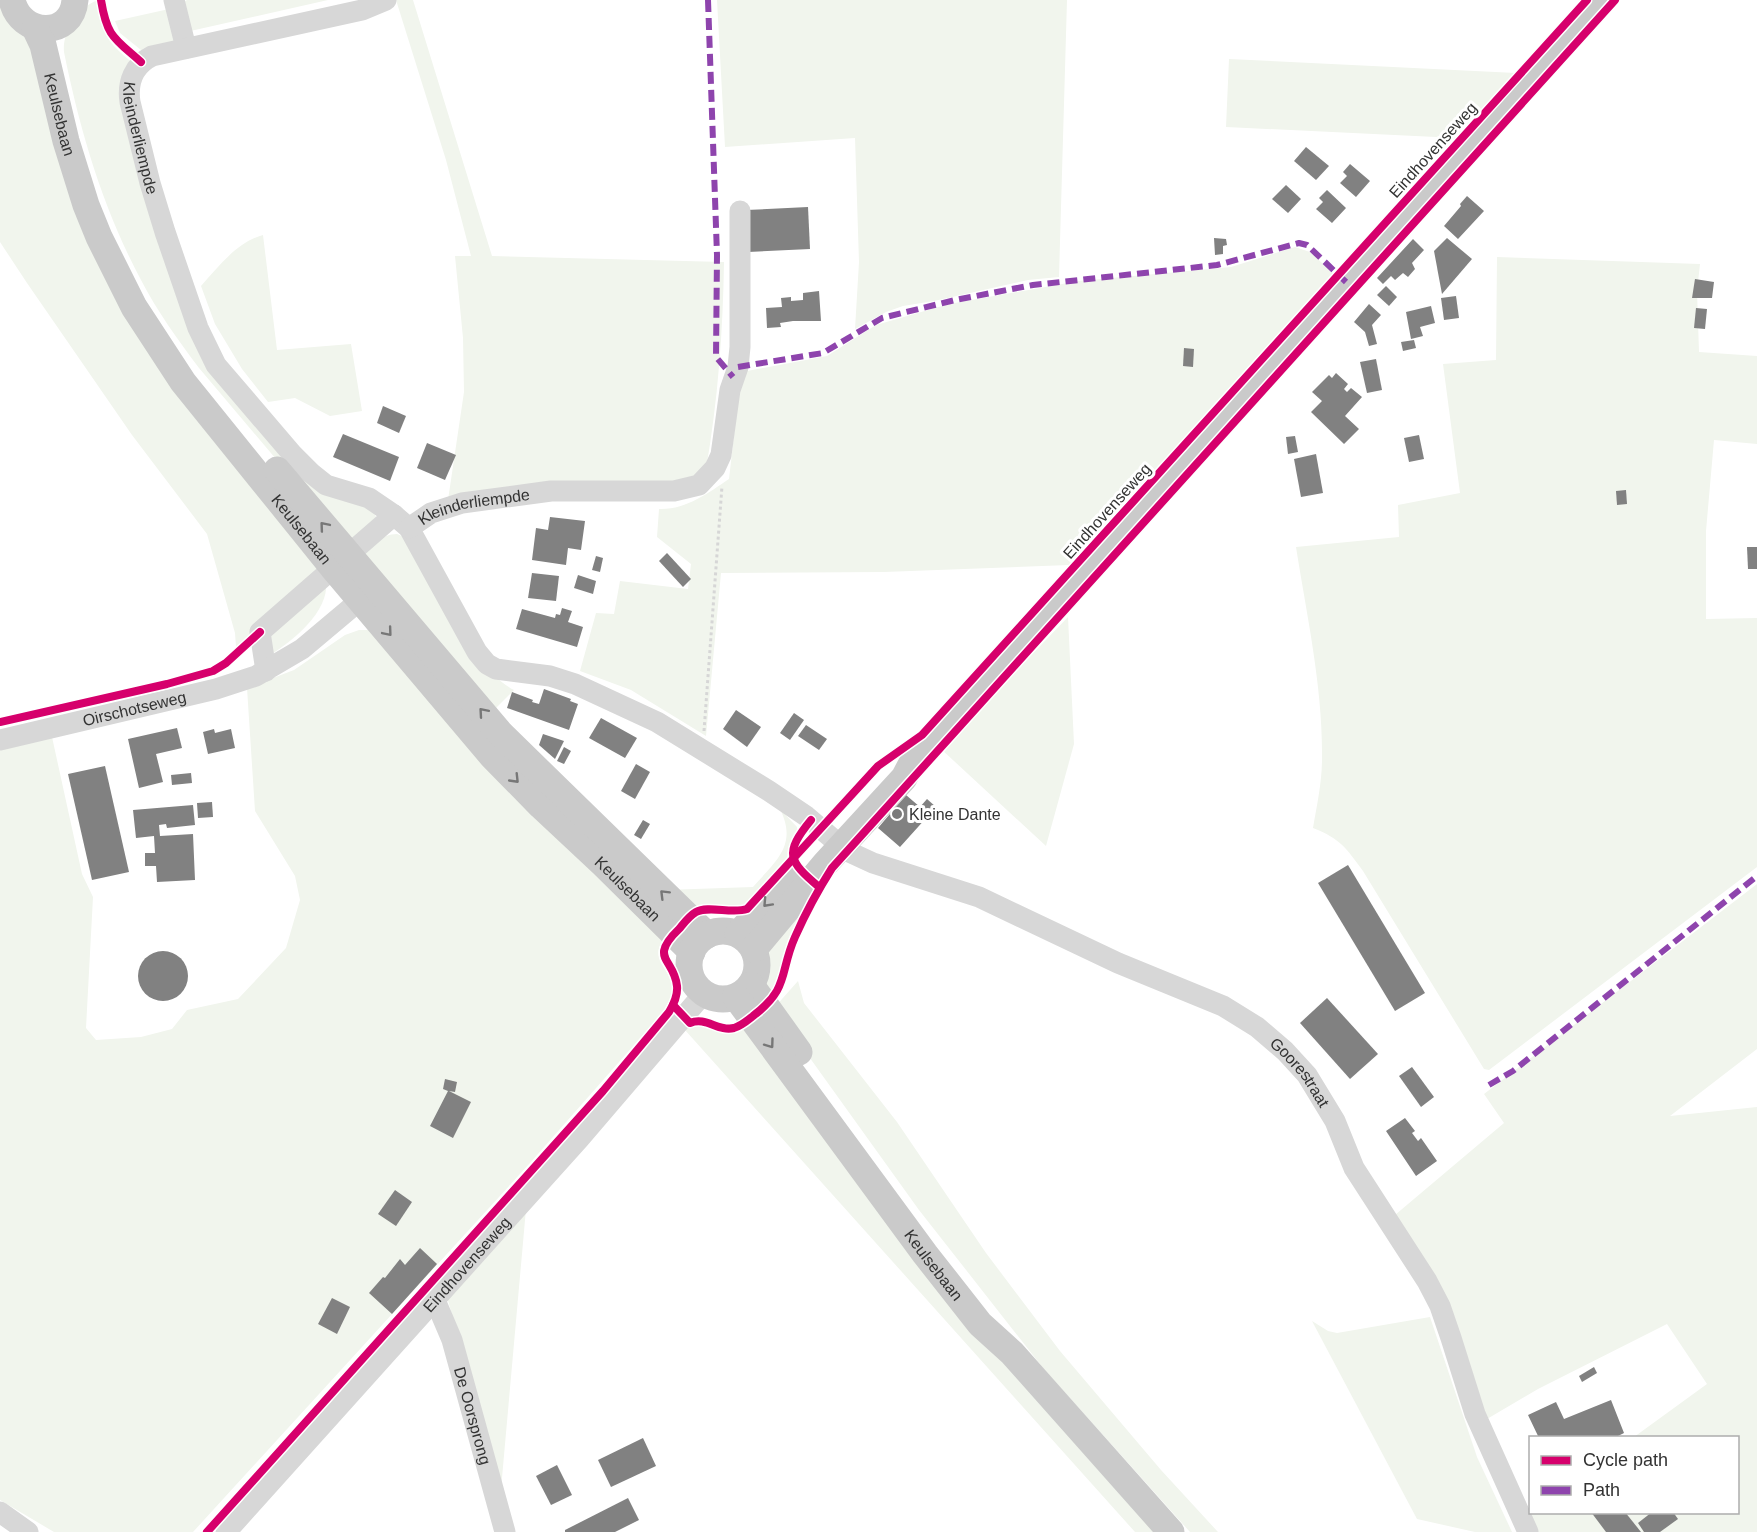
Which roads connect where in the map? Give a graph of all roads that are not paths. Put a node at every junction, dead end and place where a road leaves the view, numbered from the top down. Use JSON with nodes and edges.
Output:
{"nodes":[{"id":1,"x":12,"y":0,"type":"edge"},
{"id":2,"x":174,"y":0,"type":"edge"},
{"id":3,"x":386,"y":0,"type":"edge"},
{"id":4,"x":1600,"y":0,"type":"edge"},
{"id":5,"x":80,"y":2,"type":"edge"},
{"id":6,"x":46,"y":27,"type":"junction"},
{"id":7,"x":186,"y":48,"type":"junction"},
{"id":8,"x":740,"y":211,"type":"dead end"},
{"id":9,"x":401,"y":522,"type":"junction"},
{"id":10,"x":342,"y":562,"type":"junction"},
{"id":11,"x":368,"y":593,"type":"junction"},
{"id":12,"x":266,"y":671,"type":"junction"},
{"id":13,"x":0,"y":740,"type":"edge"},
{"id":14,"x":837,"y":841,"type":"junction"},
{"id":15,"x":746,"y":942,"type":"junction"},
{"id":16,"x":699,"y":943,"type":"junction"},
{"id":17,"x":743,"y":991,"type":"junction"},
{"id":18,"x":704,"y":993,"type":"junction"},
{"id":19,"x":435,"y":1300,"type":"junction"},
{"id":20,"x":0,"y":1512,"type":"edge"},
{"id":21,"x":28,"y":1532,"type":"edge"},
{"id":22,"x":226,"y":1532,"type":"edge"},
{"id":23,"x":505,"y":1532,"type":"edge"},
{"id":24,"x":1171,"y":1532,"type":"edge"},
{"id":25,"x":1528,"y":1532,"type":"edge"}],
"edges":[{"from":1,"to":6,"type":"main road"},
{"from":2,"to":7,"type":"street"},
{"from":3,"to":7,"type":"street","name":"Kleinderliempde"},
{"from":4,"to":14,"type":"main road","name":"Eindhovenseweg"},
{"from":5,"to":6,"type":"main road"},
{"from":6,"to":10,"type":"main road","name":"Keulsebaan"},
{"from":7,"to":9,"type":"street","name":"Kleinderliempde"},
{"from":8,"to":9,"type":"street","name":"Kleinderliempde"},
{"from":9,"to":10,"type":"street"},
{"from":9,"to":14,"type":"street","name":"Kleinderliempde"},
{"from":10,"to":11,"type":"main road","name":"Keulsebaan"},
{"from":10,"to":12,"type":"street"},
{"from":11,"to":12,"type":"street","name":"Oirschotseweg"},
{"from":11,"to":16,"type":"main road","name":"Keulsebaan"},
{"from":12,"to":13,"type":"street","name":"Oirschotseweg"},
{"from":14,"to":15,"type":"main road","name":"Eindhovenseweg"},
{"from":14,"to":25,"type":"street","name":"Goorestraat"},
{"from":15,"to":16,"type":"main road"},
{"from":15,"to":17,"type":"main road"},
{"from":16,"to":18,"type":"main road"},
{"from":17,"to":18,"type":"main road"},
{"from":17,"to":24,"type":"main road","name":"Keulsebaan"},
{"from":18,"to":19,"type":"street","name":"Eindhovenseweg"},
{"from":19,"to":22,"type":"street","name":"Eindhovenseweg"},
{"from":19,"to":23,"type":"street","name":"De Oorsprong"},
{"from":20,"to":21,"type":"street"}]}
